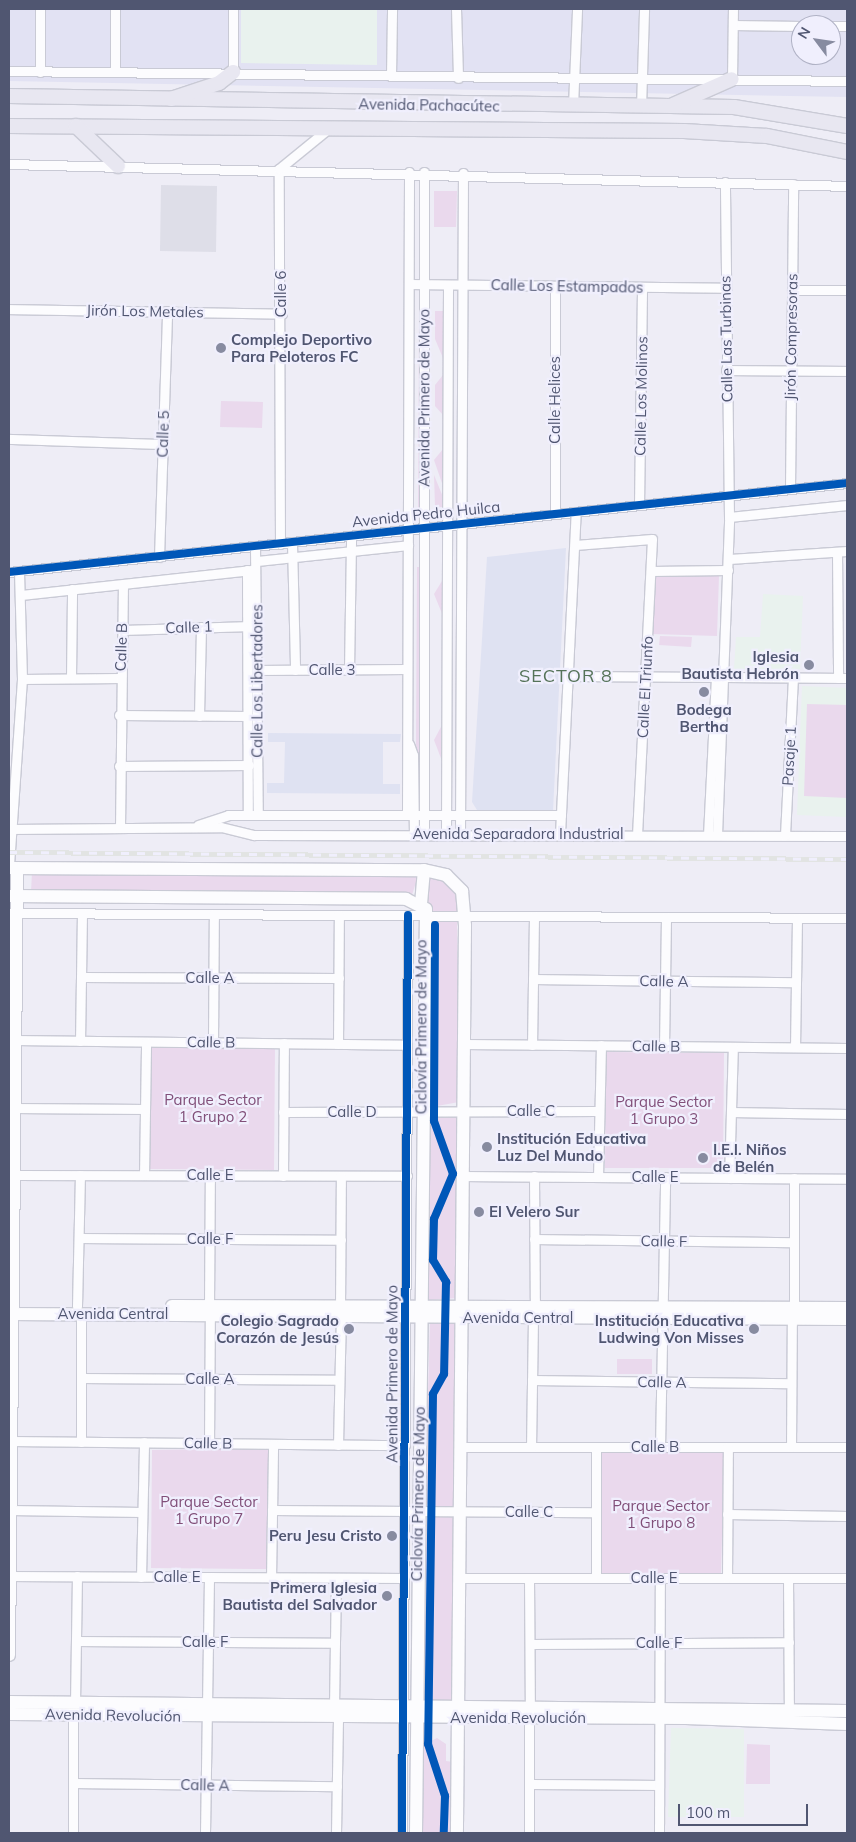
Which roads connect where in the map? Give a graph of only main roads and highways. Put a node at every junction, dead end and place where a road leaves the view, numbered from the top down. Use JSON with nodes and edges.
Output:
{"nodes":[{"id":1,"x":233,"y":72,"type":"road end"},
{"id":2,"x":732,"y":79,"type":"road end"},
{"id":3,"x":9,"y":96,"type":"edge"},
{"id":4,"x":170,"y":100,"type":"junction"},
{"id":5,"x":392,"y":105,"type":"junction"},
{"id":6,"x":645,"y":107,"type":"junction"},
{"id":7,"x":670,"y":107,"type":"junction"},
{"id":8,"x":9,"y":126,"type":"edge"},
{"id":9,"x":76,"y":126,"type":"junction"},
{"id":10,"x":847,"y":126,"type":"edge"},
{"id":11,"x":391,"y":128,"type":"junction"},
{"id":12,"x":643,"y":131,"type":"junction"},
{"id":13,"x":847,"y":152,"type":"edge"},
{"id":14,"x":118,"y":166,"type":"road end"},
{"id":15,"x":12,"y":865,"type":"edge"},
{"id":16,"x":424,"y":870,"type":"junction"},
{"id":17,"x":12,"y":896,"type":"edge"},
{"id":18,"x":424,"y":910,"type":"junction"},
{"id":19,"x":12,"y":913,"type":"edge"},
{"id":20,"x":847,"y":1308,"type":"edge"},
{"id":21,"x":11,"y":1310,"type":"edge"},
{"id":22,"x":421,"y":1313,"type":"junction"},
{"id":23,"x":462,"y":1313,"type":"junction"},
{"id":24,"x":793,"y":1313,"type":"junction"},
{"id":25,"x":847,"y":1319,"type":"edge"},
{"id":26,"x":10,"y":1576,"type":"edge"},
{"id":27,"x":9,"y":1655,"type":"edge"},
{"id":28,"x":9,"y":1702,"type":"edge"},
{"id":29,"x":74,"y":1709,"type":"junction"},
{"id":30,"x":847,"y":1711,"type":"edge"},
{"id":31,"x":418,"y":1712,"type":"junction"},
{"id":32,"x":457,"y":1712,"type":"junction"},
{"id":33,"x":659,"y":1713,"type":"junction"},
{"id":34,"x":9,"y":1714,"type":"edge"},
{"id":35,"x":847,"y":1724,"type":"edge"},
{"id":36,"x":416,"y":1833,"type":"edge"},
{"id":37,"x":457,"y":1833,"type":"edge"}],
"edges":[{"from":1,"to":4,"type":"main road"},
{"from":2,"to":7,"type":"main road"},
{"from":3,"to":4,"type":"main road","name":"Avenida Pachacútec"},
{"from":4,"to":5,"type":"main road","name":"Avenida Pachacútec"},
{"from":5,"to":6,"type":"main road","name":"Avenida Pachacútec"},
{"from":5,"to":11,"type":"main road"},
{"from":6,"to":7,"type":"main road","name":"Avenida Pachacútec"},
{"from":6,"to":12,"type":"main road"},
{"from":7,"to":10,"type":"main road","name":"Avenida Pachacútec"},
{"from":8,"to":9,"type":"main road","name":"Avenida Pachacútec"},
{"from":9,"to":11,"type":"main road","name":"Avenida Pachacútec"},
{"from":9,"to":14,"type":"main road"},
{"from":11,"to":12,"type":"main road","name":"Avenida Pachacútec"},
{"from":12,"to":13,"type":"main road","name":"Avenida Pachacútec"},
{"from":15,"to":16,"type":"main road"},
{"from":15,"to":17,"type":"main road"},
{"from":16,"to":18,"type":"main road"},
{"from":16,"to":23,"type":"main road"},
{"from":17,"to":18,"type":"main road"},
{"from":17,"to":19,"type":"main road"},
{"from":18,"to":22,"type":"main road","name":"Avenida Primero de Mayo"},
{"from":19,"to":21,"type":"main road"},
{"from":20,"to":24,"type":"main road","name":"Avenida Central"},
{"from":21,"to":22,"type":"main road","name":"Avenida Central"},
{"from":21,"to":26,"type":"main road"},
{"from":22,"to":23,"type":"main road","name":"Avenida Central"},
{"from":22,"to":31,"type":"main road","name":"Avenida Primero de Mayo"},
{"from":23,"to":24,"type":"main road","name":"Avenida Central"},
{"from":23,"to":32,"type":"main road"},
{"from":24,"to":25,"type":"main road","name":"Avenida Central"},
{"from":26,"to":27,"type":"main road"},
{"from":28,"to":29,"type":"main road","name":"Avenida Revolución"},
{"from":29,"to":31,"type":"main road","name":"Avenida Revolución"},
{"from":29,"to":34,"type":"main road","name":"Avenida Revolución"},
{"from":30,"to":33,"type":"main road","name":"Avenida Revolución"},
{"from":31,"to":32,"type":"main road","name":"Avenida Revolución"},
{"from":31,"to":36,"type":"main road","name":"Avenida Primero de Mayo"},
{"from":32,"to":33,"type":"main road","name":"Avenida Revolución"},
{"from":32,"to":37,"type":"main road"},
{"from":33,"to":35,"type":"main road","name":"Avenida Revolución"}]}
